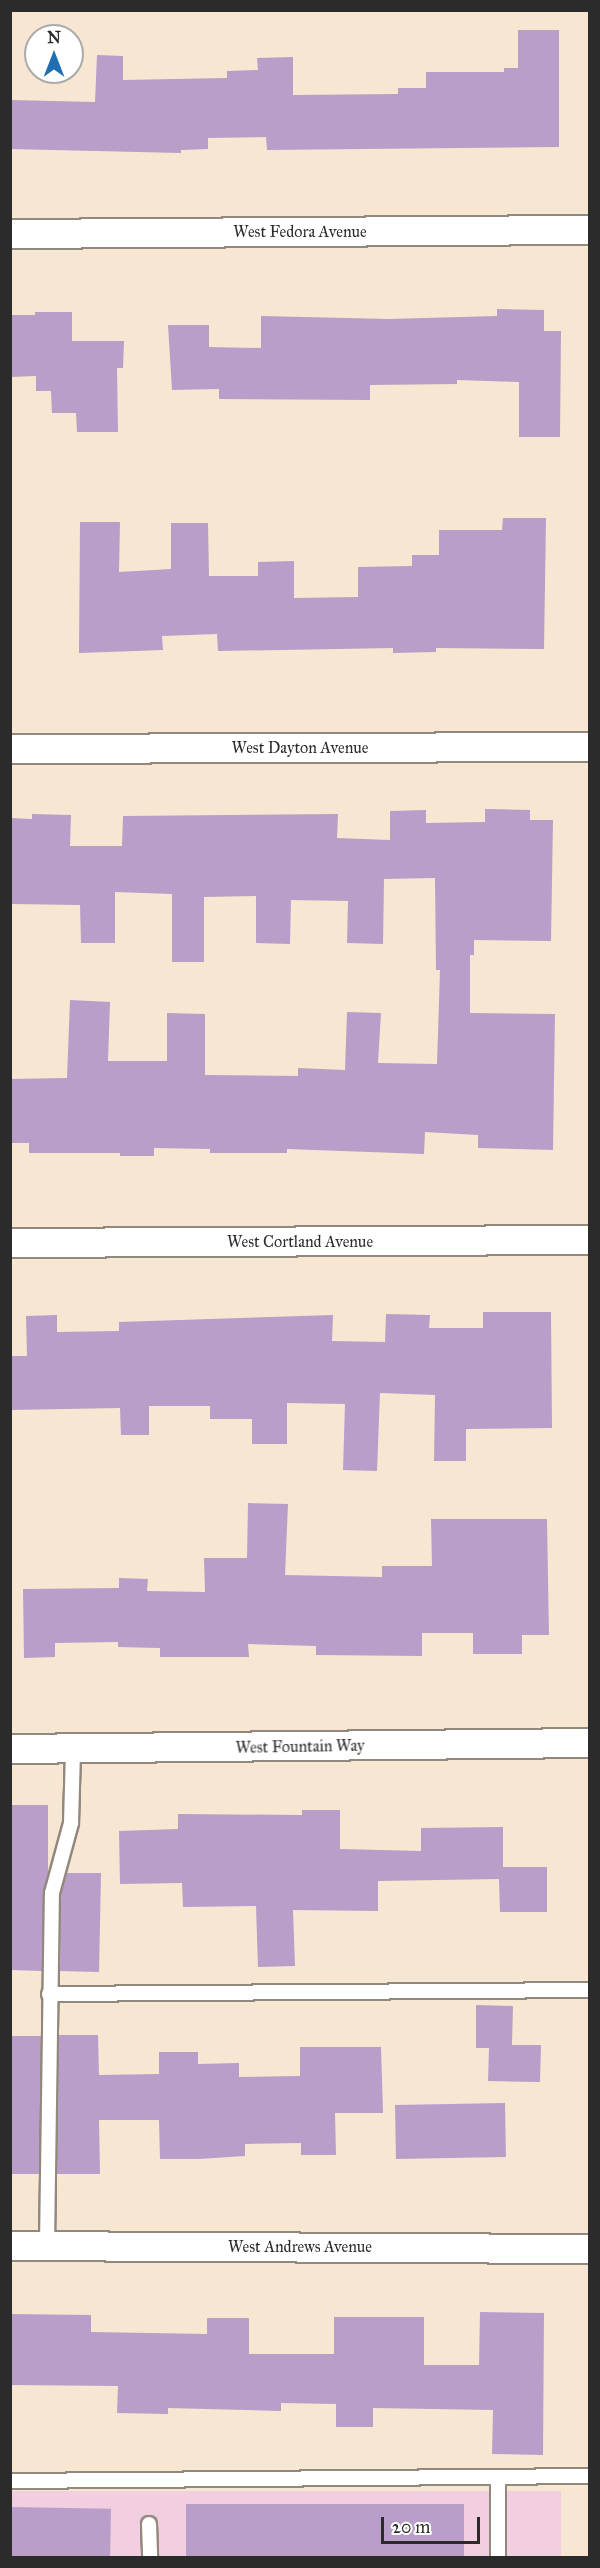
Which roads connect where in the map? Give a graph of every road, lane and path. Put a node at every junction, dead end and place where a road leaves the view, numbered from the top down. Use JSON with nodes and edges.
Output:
{"nodes":[{"id":1,"x":590,"y":230,"type":"edge"},
{"id":2,"x":10,"y":234,"type":"edge"},
{"id":3,"x":590,"y":747,"type":"edge"},
{"id":4,"x":10,"y":749,"type":"edge"},
{"id":5,"x":590,"y":1240,"type":"edge"},
{"id":6,"x":10,"y":1243,"type":"edge"},
{"id":7,"x":590,"y":1743,"type":"edge"},
{"id":8,"x":10,"y":1749,"type":"edge"},
{"id":9,"x":73,"y":1750,"type":"junction"},
{"id":10,"x":590,"y":1990,"type":"edge"},
{"id":11,"x":49,"y":1994,"type":"junction"},
{"id":12,"x":10,"y":2246,"type":"edge"},
{"id":13,"x":47,"y":2246,"type":"junction"},
{"id":14,"x":590,"y":2249,"type":"edge"},
{"id":15,"x":590,"y":2476,"type":"edge"},
{"id":16,"x":498,"y":2477,"type":"junction"},
{"id":17,"x":10,"y":2481,"type":"edge"},
{"id":18,"x":149,"y":2524,"type":"dead end"},
{"id":19,"x":150,"y":2558,"type":"edge"},
{"id":20,"x":498,"y":2558,"type":"edge"}],
"edges":[{"from":1,"to":2,"type":"street","name":"West Fedora Avenue"},
{"from":3,"to":4,"type":"street","name":"West Dayton Avenue"},
{"from":5,"to":6,"type":"street","name":"West Cortland Avenue"},
{"from":7,"to":9,"type":"street","name":"West Fountain Way"},
{"from":8,"to":9,"type":"street","name":"West Fountain Way"},
{"from":9,"to":11,"type":"lane"},
{"from":10,"to":11,"type":"lane"},
{"from":11,"to":13,"type":"lane"},
{"from":12,"to":13,"type":"street","name":"West Andrews Avenue"},
{"from":13,"to":14,"type":"street","name":"West Andrews Avenue"},
{"from":15,"to":16,"type":"lane"},
{"from":16,"to":17,"type":"lane"},
{"from":16,"to":20,"type":"lane"},
{"from":18,"to":19,"type":"lane"}]}
